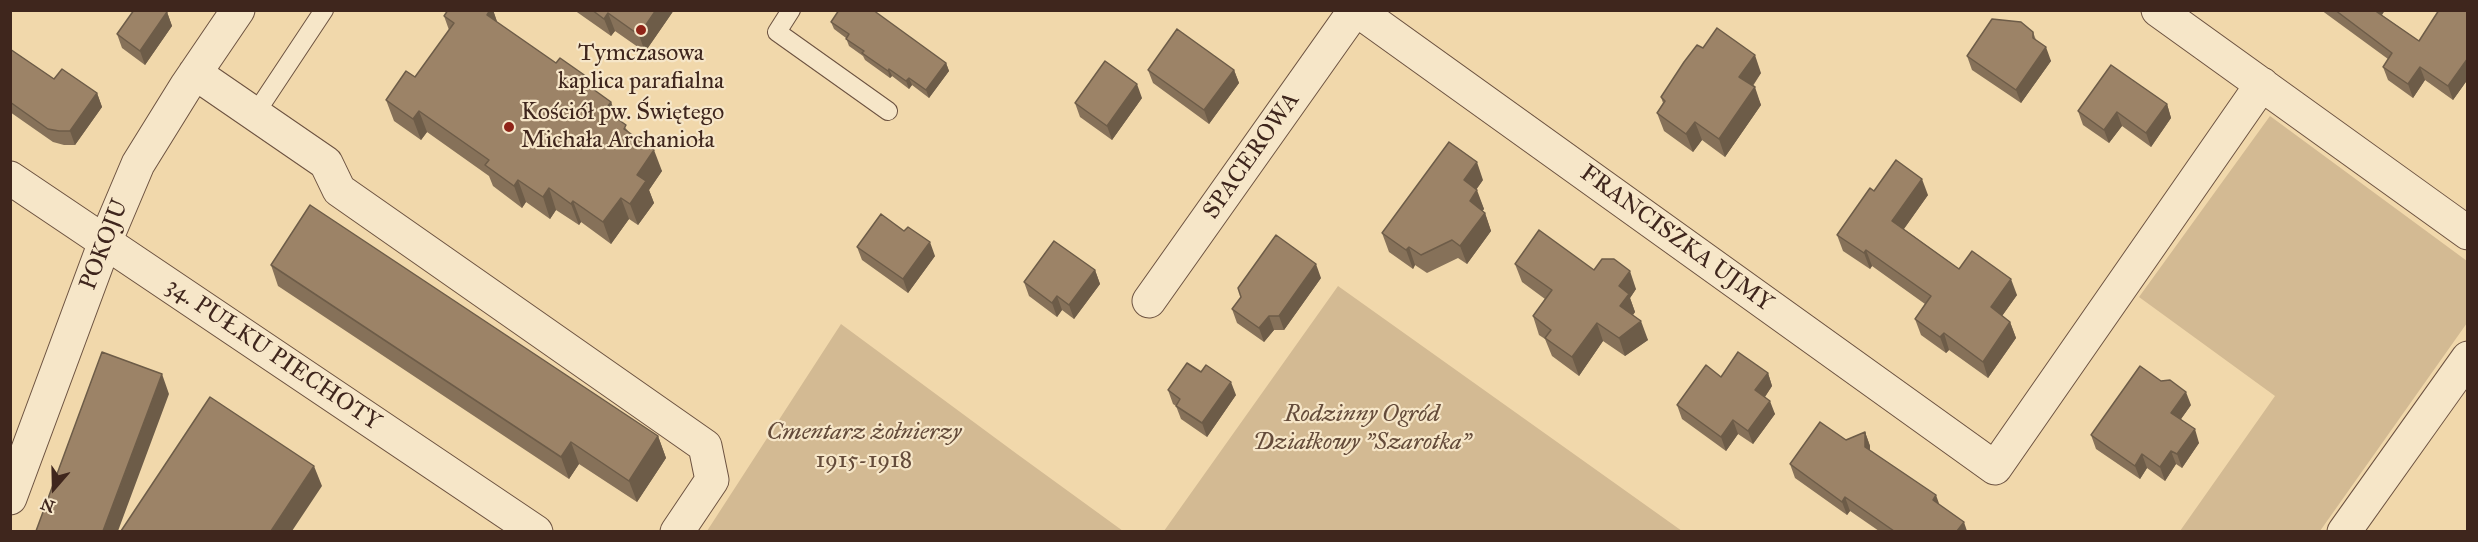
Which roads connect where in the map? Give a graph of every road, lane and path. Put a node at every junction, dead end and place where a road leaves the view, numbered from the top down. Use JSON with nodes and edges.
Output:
{"nodes":[{"id":1,"x":238,"y":10,"type":"edge"},
{"id":2,"x":324,"y":10,"type":"edge"},
{"id":3,"x":791,"y":10,"type":"edge"},
{"id":4,"x":1356,"y":10,"type":"edge"},
{"id":5,"x":2158,"y":10,"type":"edge"},
{"id":6,"x":195,"y":73,"type":"junction"},
{"id":7,"x":2262,"y":84,"type":"junction"},
{"id":8,"x":888,"y":111,"type":"dead end"},
{"id":9,"x":255,"y":114,"type":"junction"},
{"id":10,"x":10,"y":178,"type":"edge"},
{"id":11,"x":2468,"y":233,"type":"edge"},
{"id":12,"x":105,"y":242,"type":"junction"},
{"id":13,"x":1149,"y":301,"type":"dead end"},
{"id":14,"x":2468,"y":358,"type":"edge"},
{"id":15,"x":10,"y":498,"type":"edge"},
{"id":16,"x":536,"y":531,"type":"edge"},
{"id":17,"x":677,"y":531,"type":"edge"},
{"id":18,"x":2344,"y":531,"type":"edge"}],
"edges":[{"from":1,"to":6,"type":"street","name":"POKOJU"},
{"from":2,"to":9,"type":"lane"},
{"from":3,"to":8,"type":"lane"},
{"from":4,"to":7,"type":"street","name":"FRANCISZKA UJMY"},
{"from":4,"to":13,"type":"street","name":"SPACEROWA"},
{"from":5,"to":7,"type":"street"},
{"from":6,"to":9,"type":"street"},
{"from":6,"to":12,"type":"street","name":"POKOJU"},
{"from":7,"to":11,"type":"street"},
{"from":9,"to":17,"type":"street"},
{"from":10,"to":12,"type":"street","name":"34. PUŁKU PIECHOTY"},
{"from":12,"to":15,"type":"street","name":"POKOJU"},
{"from":12,"to":16,"type":"street","name":"34. PUŁKU PIECHOTY"},
{"from":14,"to":18,"type":"street"}]}
